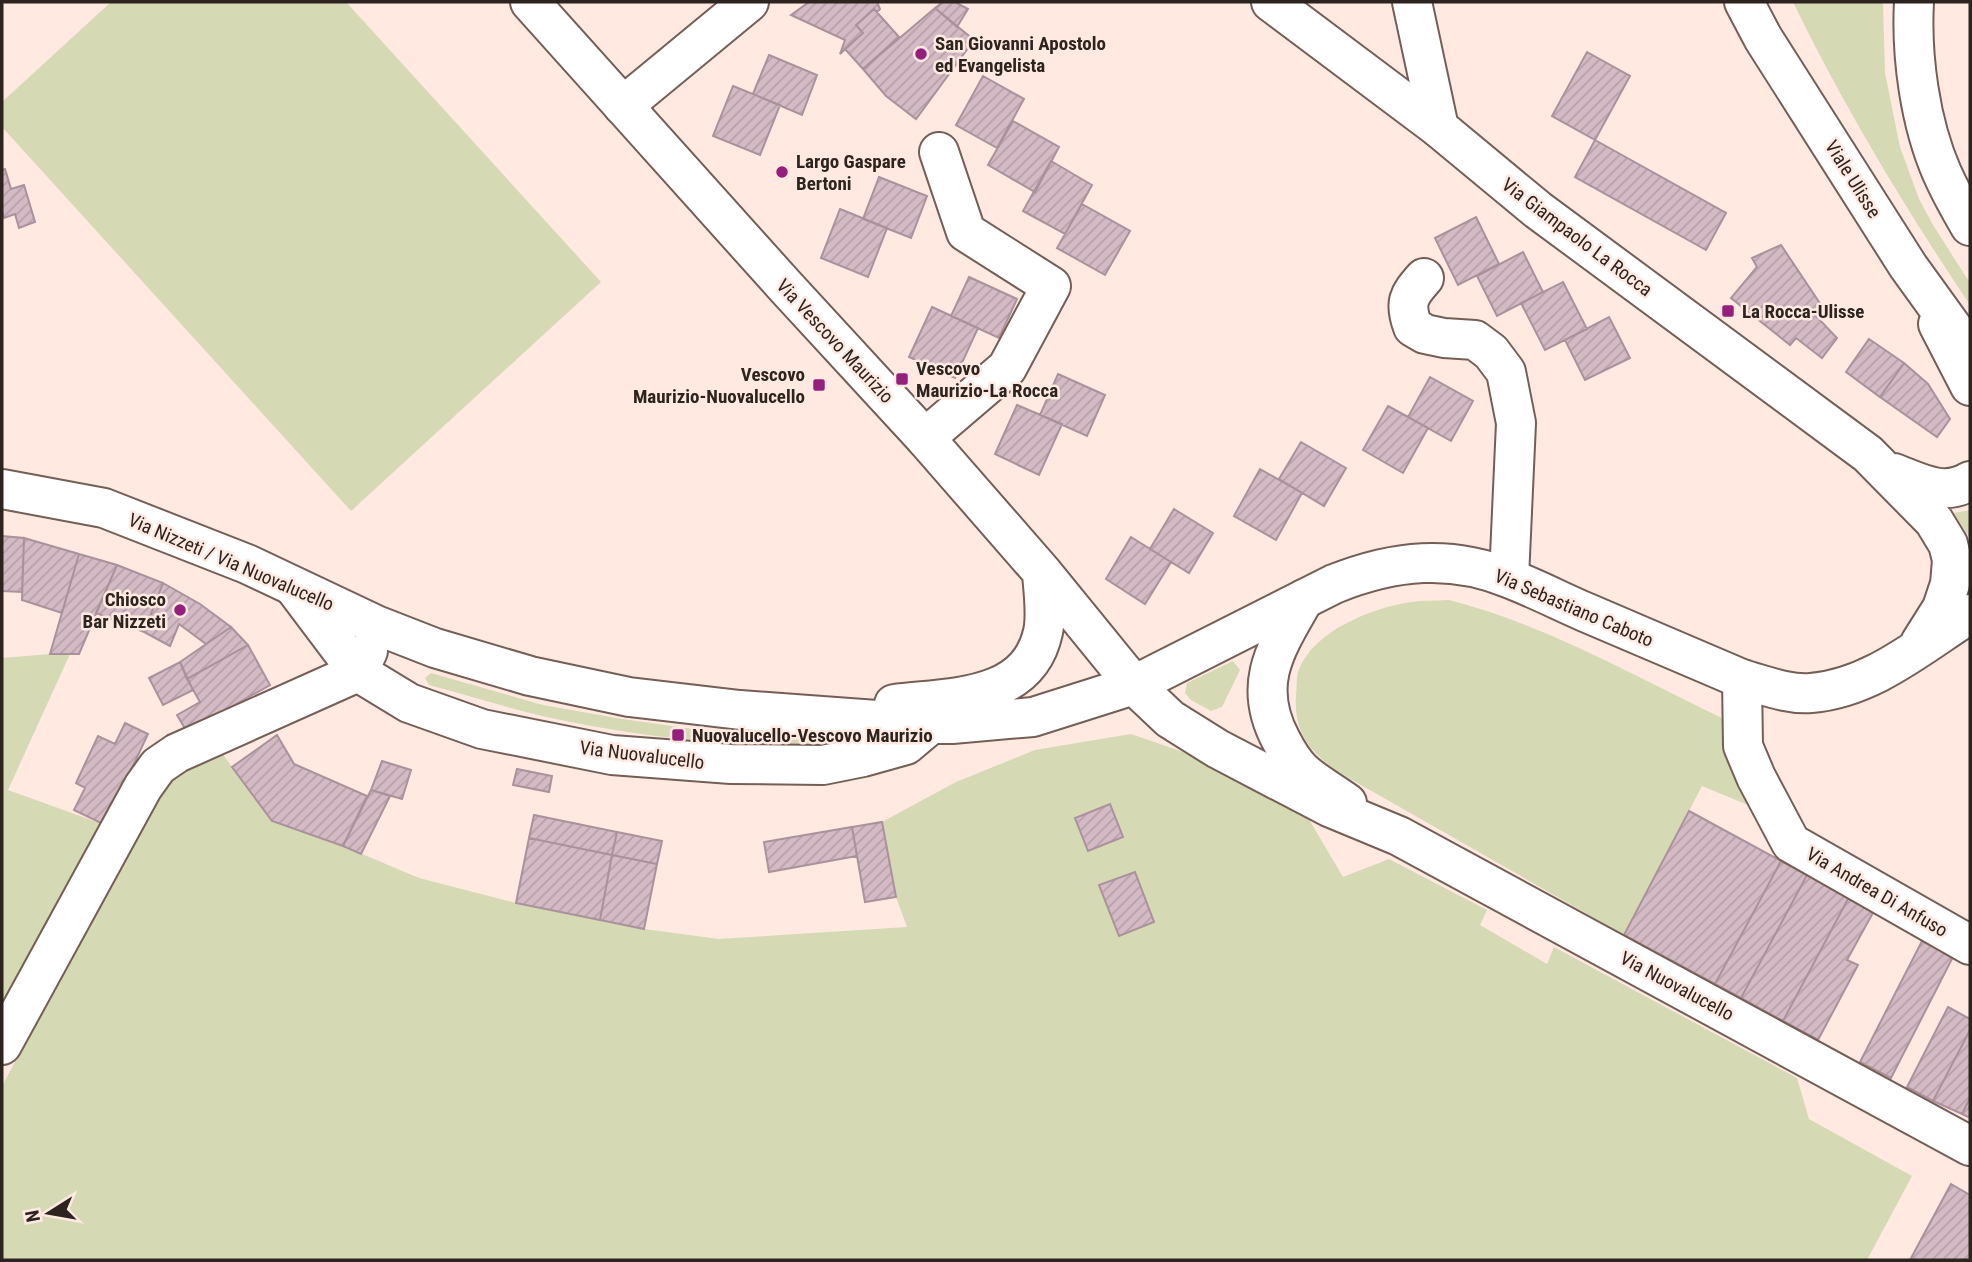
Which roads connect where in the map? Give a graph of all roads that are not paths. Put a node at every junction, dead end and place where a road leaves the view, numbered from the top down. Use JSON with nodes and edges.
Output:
{"nodes":[{"id":1,"x":530,"y":2,"type":"edge"},
{"id":2,"x":748,"y":2,"type":"edge"},
{"id":3,"x":1324,"y":2,"type":"edge"},
{"id":4,"x":1412,"y":2,"type":"edge"},
{"id":5,"x":1744,"y":2,"type":"edge"},
{"id":6,"x":1914,"y":2,"type":"edge"},
{"id":7,"x":1275,"y":5,"type":"edge"},
{"id":8,"x":1760,"y":20,"type":"edge"},
{"id":9,"x":623,"y":106,"type":"junction"},
{"id":10,"x":1439,"y":128,"type":"junction"},
{"id":11,"x":939,"y":152,"type":"dead end"},
{"id":12,"x":1970,"y":226,"type":"edge"},
{"id":13,"x":1908,"y":266,"type":"junction"},
{"id":14,"x":1424,"y":278,"type":"dead end"},
{"id":15,"x":1970,"y":352,"type":"edge"},
{"id":16,"x":1970,"y":386,"type":"edge"},
{"id":17,"x":925,"y":438,"type":"junction"},
{"id":18,"x":1886,"y":470,"type":"junction"},
{"id":19,"x":1970,"y":481,"type":"edge"},
{"id":20,"x":2,"y":489,"type":"edge"},
{"id":21,"x":1042,"y":572,"type":"junction"},
{"id":22,"x":1509,"y":578,"type":"junction"},
{"id":23,"x":294,"y":587,"type":"junction"},
{"id":24,"x":1304,"y":599,"type":"junction"},
{"id":25,"x":1970,"y":614,"type":"edge"},
{"id":26,"x":376,"y":625,"type":"junction"},
{"id":27,"x":1917,"y":648,"type":"junction"},
{"id":28,"x":358,"y":672,"type":"junction"},
{"id":29,"x":1742,"y":679,"type":"junction"},
{"id":30,"x":1134,"y":685,"type":"junction"},
{"id":31,"x":812,"y":715,"type":"junction"},
{"id":32,"x":931,"y":724,"type":"junction"},
{"id":33,"x":1382,"y":828,"type":"junction"},
{"id":34,"x":1970,"y":945,"type":"edge"},
{"id":35,"x":2,"y":1045,"type":"edge"},
{"id":36,"x":1970,"y":1146,"type":"edge"}],
"edges":[{"from":1,"to":9,"type":"main road","name":"Via Vescovo Maurizio"},
{"from":2,"to":9,"type":"main road"},
{"from":3,"to":7,"type":"main road"},
{"from":4,"to":10,"type":"main road"},
{"from":5,"to":8,"type":"main road","name":"Viale Ulisse"},
{"from":6,"to":12,"type":"main road"},
{"from":7,"to":10,"type":"main road","name":"Via Giampaolo La Rocca"},
{"from":8,"to":13,"type":"main road","name":"Viale Ulisse"},
{"from":9,"to":17,"type":"main road","name":"Via Vescovo Maurizio"},
{"from":10,"to":18,"type":"main road","name":"Via Giampaolo La Rocca"},
{"from":11,"to":17,"type":"main road"},
{"from":13,"to":15,"type":"main road","name":"Viale Ulisse"},
{"from":13,"to":16,"type":"main road"},
{"from":14,"to":22,"type":"main road"},
{"from":17,"to":21,"type":"main road","name":"Via Vescovo Maurizio"},
{"from":18,"to":19,"type":"main road"},
{"from":18,"to":27,"type":"main road"},
{"from":20,"to":23,"type":"main road","name":"Via Nizzeti / Via Nuovalucello"},
{"from":21,"to":30,"type":"main road","name":"Via Vescovo Maurizio"},
{"from":21,"to":31,"type":"main road"},
{"from":22,"to":24,"type":"main road","name":"Via Sebastiano Caboto"},
{"from":22,"to":29,"type":"main road","name":"Via Sebastiano Caboto"},
{"from":23,"to":26,"type":"main road","name":"Via Nizzeti / Via Nuovalucello"},
{"from":23,"to":28,"type":"main road"},
{"from":24,"to":30,"type":"main road","name":"Via Sebastiano Caboto"},
{"from":24,"to":33,"type":"main road"},
{"from":25,"to":27,"type":"main road","name":"Via Sebastiano Caboto"},
{"from":26,"to":28,"type":"main road"},
{"from":26,"to":31,"type":"main road"},
{"from":27,"to":29,"type":"main road","name":"Via Sebastiano Caboto"},
{"from":28,"to":32,"type":"main road","name":"Via Nuovalucello"},
{"from":28,"to":35,"type":"main road"},
{"from":29,"to":34,"type":"main road","name":"Via Andrea Di Anfuso"},
{"from":30,"to":32,"type":"main road","name":"Via Sebastiano Caboto"},
{"from":30,"to":33,"type":"main road","name":"Via Vescovo Maurizio"},
{"from":31,"to":32,"type":"main road","name":"Via Sebastiano Caboto"},
{"from":33,"to":36,"type":"main road","name":"Via Nuovalucello"}]}
